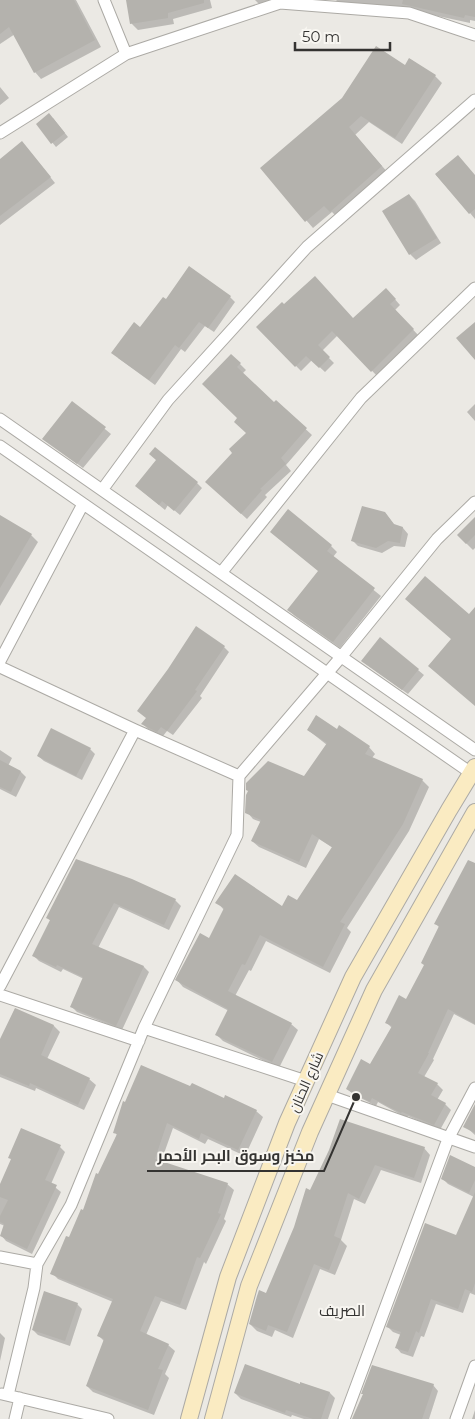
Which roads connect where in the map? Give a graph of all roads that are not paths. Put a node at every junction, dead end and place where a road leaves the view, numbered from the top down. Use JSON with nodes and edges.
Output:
{"nodes":[{"id":1,"x":104,"y":0,"type":"edge"},
{"id":2,"x":475,"y":35,"type":"edge"},
{"id":3,"x":126,"y":54,"type":"junction"},
{"id":4,"x":475,"y":100,"type":"edge"},
{"id":5,"x":0,"y":133,"type":"edge"},
{"id":6,"x":475,"y":288,"type":"edge"},
{"id":7,"x":0,"y":419,"type":"edge"},
{"id":8,"x":0,"y":446,"type":"edge"},
{"id":9,"x":102,"y":490,"type":"junction"},
{"id":10,"x":475,"y":502,"type":"edge"},
{"id":11,"x":83,"y":504,"type":"junction"},
{"id":12,"x":221,"y":573,"type":"junction"},
{"id":13,"x":341,"y":656,"type":"junction"},
{"id":14,"x":0,"y":662,"type":"edge"},
{"id":15,"x":0,"y":668,"type":"edge"},
{"id":16,"x":327,"y":673,"type":"junction"},
{"id":17,"x":135,"y":730,"type":"junction"},
{"id":18,"x":475,"y":750,"type":"edge"},
{"id":19,"x":473,"y":770,"type":"edge"},
{"id":20,"x":239,"y":776,"type":"junction"},
{"id":21,"x":475,"y":812,"type":"edge"},
{"id":22,"x":0,"y":986,"type":"edge"},
{"id":23,"x":0,"y":995,"type":"edge"},
{"id":24,"x":144,"y":1028,"type":"junction"},
{"id":25,"x":139,"y":1041,"type":"junction"},
{"id":26,"x":306,"y":1081,"type":"junction"},
{"id":27,"x":475,"y":1088,"type":"edge"},
{"id":28,"x":327,"y":1095,"type":"junction"},
{"id":29,"x":448,"y":1138,"type":"junction"},
{"id":30,"x":475,"y":1147,"type":"edge"},
{"id":31,"x":0,"y":1257,"type":"edge"},
{"id":32,"x":37,"y":1264,"type":"junction"},
{"id":33,"x":475,"y":1366,"type":"edge"},
{"id":34,"x":4,"y":1394,"type":"edge"},
{"id":35,"x":20,"y":1398,"type":"junction"},
{"id":36,"x":15,"y":1419,"type":"edge"},
{"id":37,"x":108,"y":1419,"type":"edge"},
{"id":38,"x":189,"y":1419,"type":"edge"},
{"id":39,"x":213,"y":1419,"type":"edge"},
{"id":40,"x":344,"y":1419,"type":"edge"},
{"id":41,"x":456,"y":1419,"type":"edge"}],
"edges":[{"from":1,"to":3,"type":"street"},
{"from":2,"to":3,"type":"street"},
{"from":3,"to":5,"type":"street"},
{"from":4,"to":9,"type":"street"},
{"from":6,"to":12,"type":"street"},
{"from":7,"to":9,"type":"street"},
{"from":8,"to":11,"type":"street"},
{"from":9,"to":12,"type":"street"},
{"from":10,"to":13,"type":"street"},
{"from":11,"to":14,"type":"street"},
{"from":11,"to":16,"type":"street"},
{"from":12,"to":13,"type":"street"},
{"from":13,"to":16,"type":"street"},
{"from":13,"to":18,"type":"street"},
{"from":15,"to":17,"type":"street"},
{"from":16,"to":19,"type":"street"},
{"from":16,"to":20,"type":"street"},
{"from":17,"to":20,"type":"street"},
{"from":17,"to":22,"type":"street"},
{"from":19,"to":26,"type":"main road","name":"شارع الحنان"},
{"from":20,"to":24,"type":"street"},
{"from":21,"to":28,"type":"main road","name":"شارع الحنان"},
{"from":23,"to":25,"type":"street"},
{"from":24,"to":25,"type":"street"},
{"from":24,"to":26,"type":"street"},
{"from":25,"to":32,"type":"street"},
{"from":26,"to":38,"type":"main road","name":"شارع الحنان"},
{"from":27,"to":29,"type":"street"},
{"from":28,"to":29,"type":"street"},
{"from":28,"to":39,"type":"main road","name":"شارع الحنان"},
{"from":29,"to":30,"type":"street"},
{"from":29,"to":40,"type":"street"},
{"from":31,"to":32,"type":"street"},
{"from":32,"to":34,"type":"street"},
{"from":33,"to":41,"type":"street"},
{"from":34,"to":35,"type":"street"},
{"from":35,"to":36,"type":"street"},
{"from":35,"to":37,"type":"street"}]}
